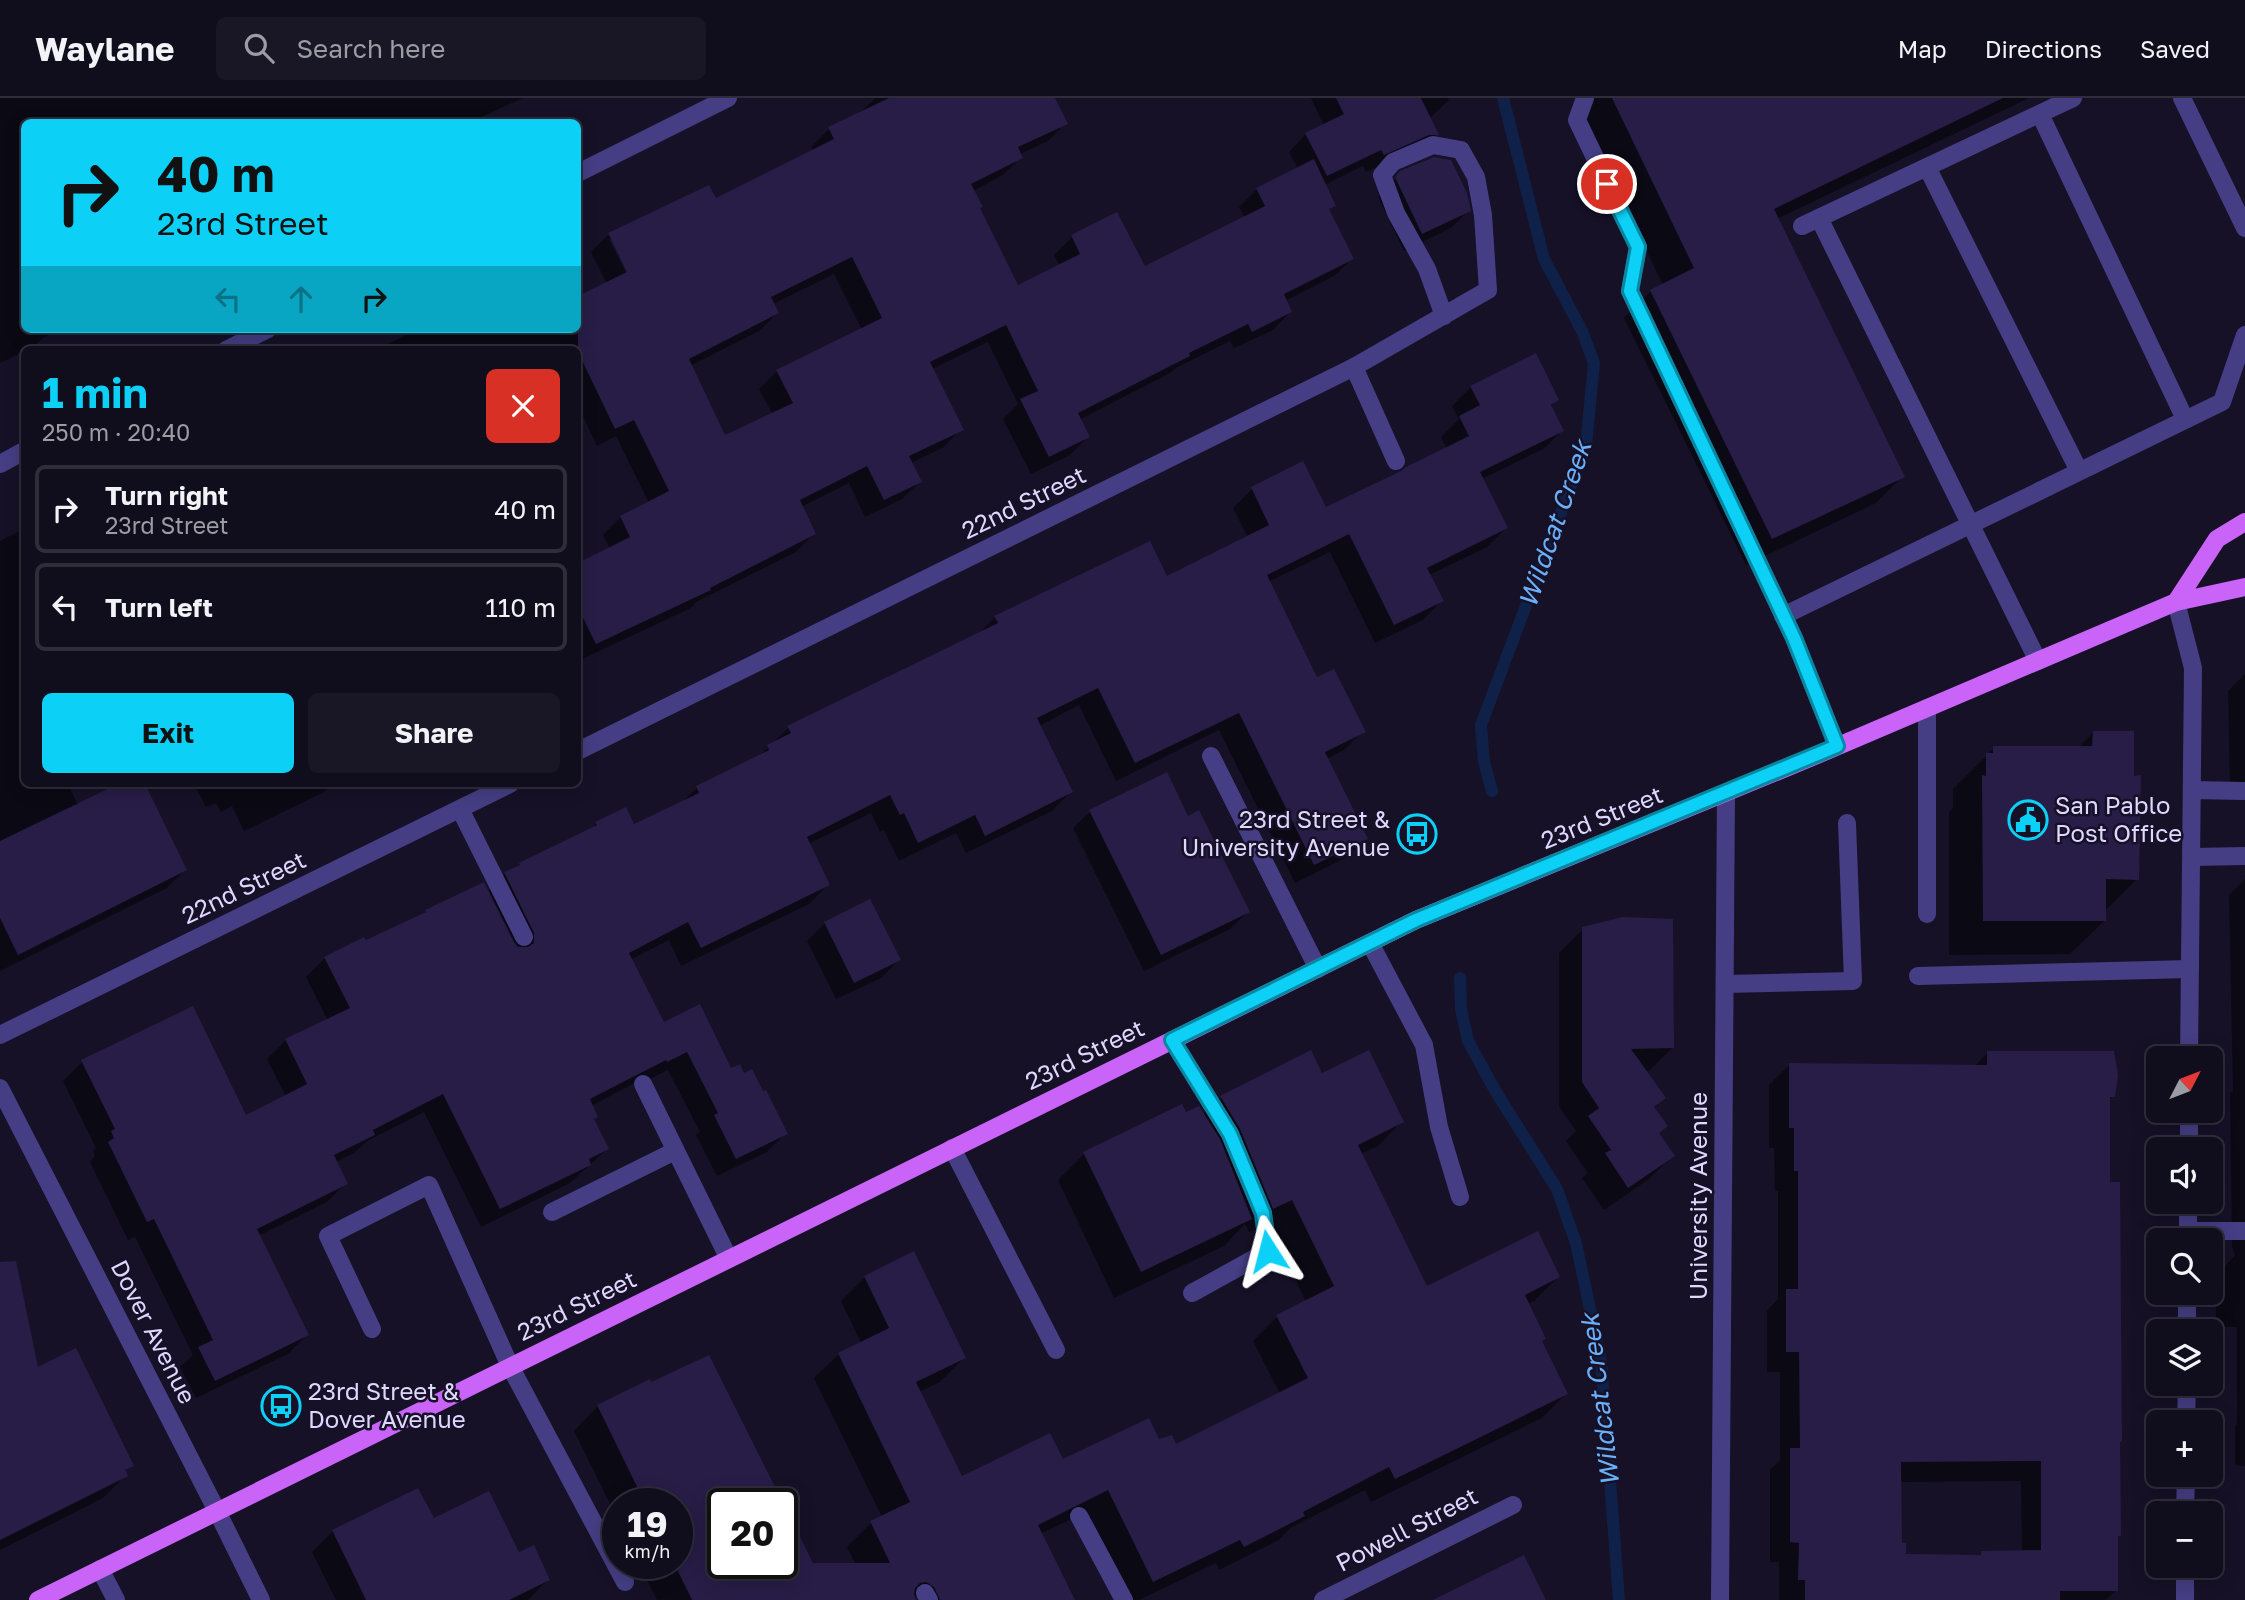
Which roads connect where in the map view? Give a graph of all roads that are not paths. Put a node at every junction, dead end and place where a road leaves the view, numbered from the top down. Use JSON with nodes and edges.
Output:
{"nodes":[{"id":1,"x":728,"y":98,"type":"edge"},
{"id":2,"x":1585,"y":98,"type":"edge"},
{"id":3,"x":2073,"y":98,"type":"edge"},
{"id":4,"x":2182,"y":98,"type":"edge"},
{"id":5,"x":2040,"y":114,"type":"junction"},
{"id":6,"x":1927,"y":167,"type":"junction"},
{"id":7,"x":581,"y":172,"type":"edge"},
{"id":8,"x":1819,"y":218,"type":"junction"},
{"id":9,"x":1802,"y":226,"type":"dead end"},
{"id":10,"x":2245,"y":228,"type":"edge"},
{"id":11,"x":1444,"y":316,"type":"junction"},
{"id":12,"x":260,"y":333,"type":"edge"},
{"id":13,"x":2245,"y":335,"type":"edge"},
{"id":14,"x":234,"y":346,"type":"edge"},
{"id":15,"x":1354,"y":367,"type":"junction"},
{"id":16,"x":2185,"y":419,"type":"junction"},
{"id":17,"x":21,"y":453,"type":"edge"},
{"id":18,"x":1396,"y":461,"type":"dead end"},
{"id":19,"x":0,"y":464,"type":"edge"},
{"id":20,"x":2079,"y":471,"type":"junction"},
{"id":21,"x":2245,"y":522,"type":"edge"},
{"id":22,"x":1970,"y":525,"type":"junction"},
{"id":23,"x":2245,"y":587,"type":"edge"},
{"id":24,"x":2176,"y":602,"type":"junction"},
{"id":25,"x":1783,"y":616,"type":"junction"},
{"id":26,"x":2038,"y":660,"type":"junction"},
{"id":27,"x":1927,"y":708,"type":"junction"},
{"id":28,"x":1837,"y":746,"type":"junction"},
{"id":29,"x":581,"y":750,"type":"edge"},
{"id":30,"x":1211,"y":756,"type":"dead end"},
{"id":31,"x":504,"y":787,"type":"edge"},
{"id":32,"x":2192,"y":790,"type":"junction"},
{"id":33,"x":2245,"y":791,"type":"edge"},
{"id":34,"x":1726,"y":793,"type":"junction"},
{"id":35,"x":460,"y":809,"type":"junction"},
{"id":36,"x":1847,"y":823,"type":"dead end"},
{"id":37,"x":2245,"y":856,"type":"edge"},
{"id":38,"x":2192,"y":857,"type":"junction"},
{"id":39,"x":1927,"y":914,"type":"dead end"},
{"id":40,"x":524,"y":937,"type":"dead end"},
{"id":41,"x":1370,"y":943,"type":"junction"},
{"id":42,"x":1318,"y":969,"type":"junction"},
{"id":43,"x":2190,"y":969,"type":"junction"},
{"id":44,"x":1917,"y":975,"type":"dead end"},
{"id":45,"x":1725,"y":984,"type":"junction"},
{"id":46,"x":0,"y":1035,"type":"edge"},
{"id":47,"x":1172,"y":1040,"type":"junction"},
{"id":48,"x":2189,"y":1046,"type":"edge"},
{"id":49,"x":643,"y":1084,"type":"dead end"},
{"id":50,"x":0,"y":1088,"type":"edge"},
{"id":51,"x":952,"y":1148,"type":"junction"},
{"id":52,"x":675,"y":1152,"type":"junction"},
{"id":53,"x":1460,"y":1197,"type":"dead end"},
{"id":54,"x":552,"y":1212,"type":"dead end"},
{"id":55,"x":2245,"y":1231,"type":"edge"},
{"id":56,"x":2223,"y":1233,"type":"edge"},
{"id":57,"x":729,"y":1258,"type":"junction"},
{"id":58,"x":1192,"y":1293,"type":"dead end"},
{"id":59,"x":372,"y":1329,"type":"dead end"},
{"id":60,"x":1056,"y":1350,"type":"dead end"},
{"id":61,"x":510,"y":1366,"type":"junction"},
{"id":62,"x":1513,"y":1504,"type":"dead end"},
{"id":63,"x":218,"y":1511,"type":"junction"},
{"id":64,"x":1079,"y":1516,"type":"dead end"},
{"id":65,"x":100,"y":1569,"type":"junction"},
{"id":66,"x":2185,"y":1578,"type":"edge"},
{"id":67,"x":625,"y":1582,"type":"dead end"},
{"id":68,"x":38,"y":1600,"type":"edge"},
{"id":69,"x":116,"y":1600,"type":"edge"},
{"id":70,"x":261,"y":1600,"type":"edge"},
{"id":71,"x":1124,"y":1600,"type":"edge"},
{"id":72,"x":1323,"y":1600,"type":"edge"},
{"id":73,"x":1720,"y":1600,"type":"edge"},
{"id":74,"x":2185,"y":1600,"type":"edge"}],
"edges":[{"from":1,"to":7,"type":"street"},
{"from":2,"to":25,"type":"street"},
{"from":3,"to":5,"type":"street"},
{"from":4,"to":10,"type":"street"},
{"from":5,"to":6,"type":"street"},
{"from":5,"to":16,"type":"street"},
{"from":6,"to":8,"type":"street"},
{"from":6,"to":20,"type":"street"},
{"from":8,"to":9,"type":"street"},
{"from":8,"to":22,"type":"street"},
{"from":11,"to":11,"type":"street","name":"22nd Street"},
{"from":11,"to":15,"type":"street","name":"22nd Street"},
{"from":12,"to":14,"type":"street"},
{"from":13,"to":16,"type":"street"},
{"from":15,"to":18,"type":"street"},
{"from":15,"to":29,"type":"street","name":"22nd Street"},
{"from":16,"to":20,"type":"street"},
{"from":17,"to":19,"type":"street"},
{"from":20,"to":22,"type":"street"},
{"from":21,"to":24,"type":"main road"},
{"from":22,"to":25,"type":"street"},
{"from":22,"to":26,"type":"street"},
{"from":23,"to":24,"type":"main road","name":"23rd Street"},
{"from":24,"to":26,"type":"main road","name":"23rd Street"},
{"from":24,"to":32,"type":"street"},
{"from":25,"to":28,"type":"street"},
{"from":26,"to":27,"type":"main road","name":"23rd Street"},
{"from":27,"to":28,"type":"main road","name":"23rd Street"},
{"from":27,"to":39,"type":"street"},
{"from":28,"to":34,"type":"main road","name":"23rd Street"},
{"from":30,"to":42,"type":"street"},
{"from":31,"to":35,"type":"street","name":"22nd Street"},
{"from":32,"to":33,"type":"street"},
{"from":32,"to":38,"type":"street"},
{"from":34,"to":41,"type":"main road","name":"23rd Street"},
{"from":34,"to":45,"type":"street","name":"University Avenue"},
{"from":35,"to":40,"type":"street"},
{"from":35,"to":46,"type":"street","name":"22nd Street"},
{"from":36,"to":45,"type":"street"},
{"from":37,"to":38,"type":"street"},
{"from":38,"to":43,"type":"street"},
{"from":41,"to":42,"type":"main road","name":"23rd Street"},
{"from":41,"to":53,"type":"street"},
{"from":42,"to":47,"type":"main road","name":"23rd Street"},
{"from":43,"to":44,"type":"street"},
{"from":43,"to":48,"type":"street"},
{"from":45,"to":73,"type":"street","name":"University Avenue"},
{"from":47,"to":51,"type":"main road","name":"23rd Street"},
{"from":47,"to":58,"type":"street"},
{"from":49,"to":52,"type":"street"},
{"from":50,"to":63,"type":"street","name":"Dover Avenue"},
{"from":51,"to":57,"type":"main road","name":"23rd Street"},
{"from":51,"to":60,"type":"street"},
{"from":52,"to":54,"type":"street"},
{"from":52,"to":57,"type":"street"},
{"from":55,"to":56,"type":"street"},
{"from":57,"to":61,"type":"main road","name":"23rd Street"},
{"from":59,"to":61,"type":"street"},
{"from":61,"to":63,"type":"main road","name":"23rd Street"},
{"from":61,"to":67,"type":"street"},
{"from":62,"to":72,"type":"street","name":"Powell Street"},
{"from":63,"to":65,"type":"main road","name":"23rd Street"},
{"from":63,"to":70,"type":"street","name":"Dover Avenue"},
{"from":64,"to":71,"type":"street"},
{"from":65,"to":68,"type":"main road","name":"23rd Street"},
{"from":65,"to":69,"type":"street"},
{"from":66,"to":74,"type":"street"}]}
